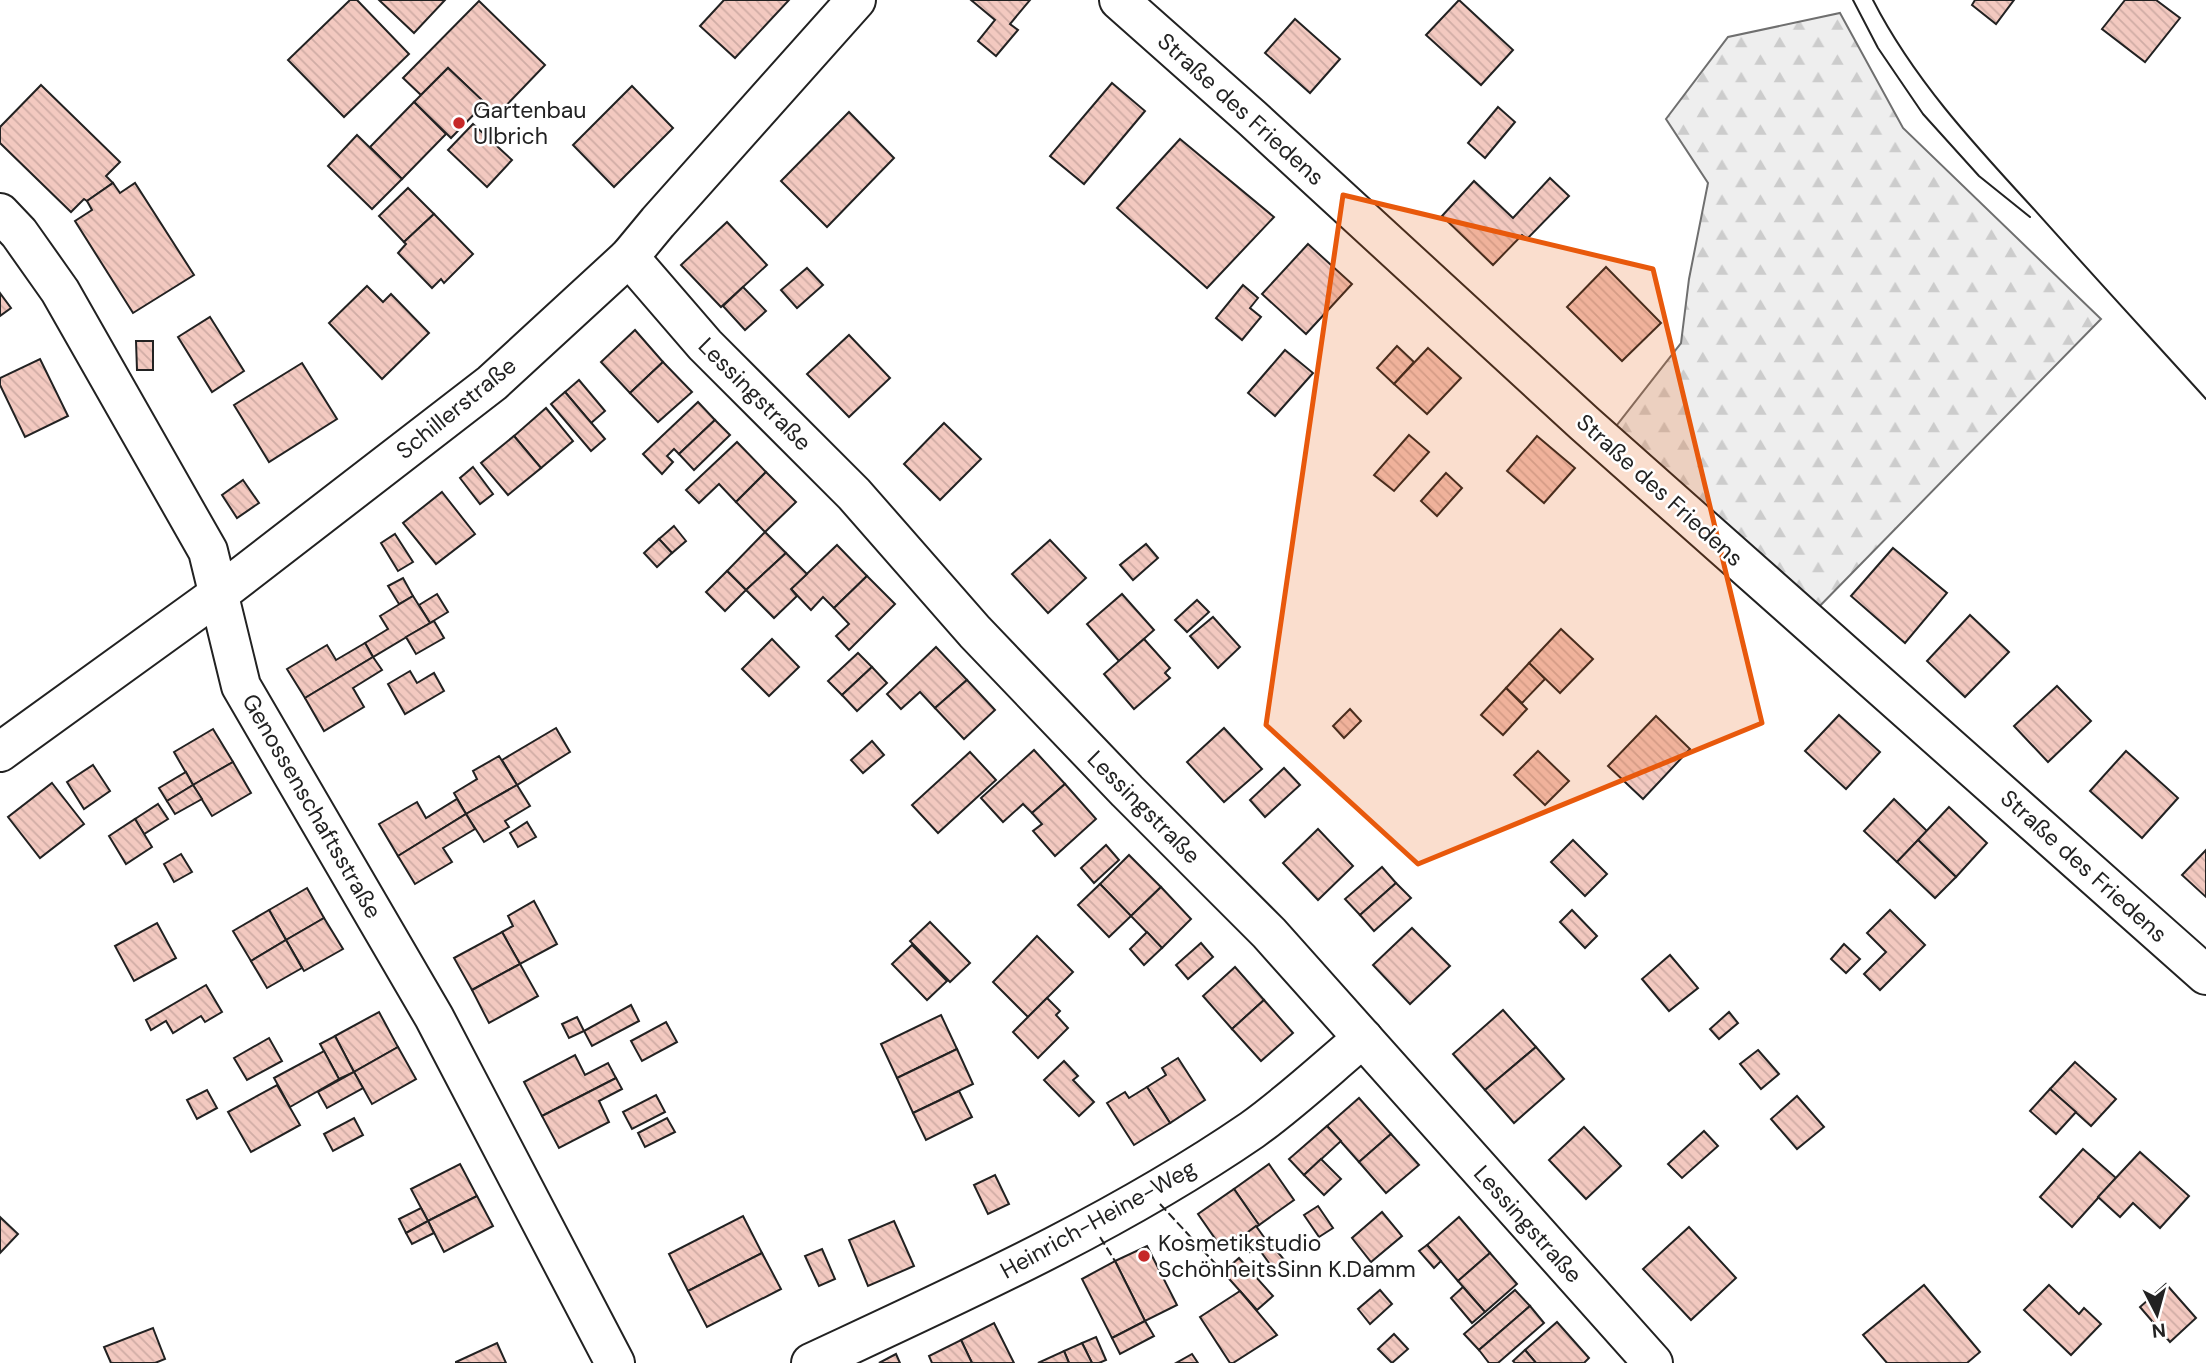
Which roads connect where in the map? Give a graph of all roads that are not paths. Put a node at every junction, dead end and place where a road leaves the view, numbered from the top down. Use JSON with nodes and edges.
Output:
{"nodes":[{"id":1,"x":856,"y":0,"type":"edge"},
{"id":2,"x":1119,"y":0,"type":"edge"},
{"id":3,"x":0,"y":213,"type":"edge"},
{"id":4,"x":629,"y":257,"type":"junction"},
{"id":5,"x":220,"y":593,"type":"junction"},
{"id":6,"x":0,"y":752,"type":"edge"},
{"id":7,"x":2206,"y":975,"type":"edge"},
{"id":8,"x":1363,"y":1038,"type":"junction"},
{"id":9,"x":615,"y":1363,"type":"edge"},
{"id":10,"x":811,"y":1363,"type":"edge"},
{"id":11,"x":1653,"y":1363,"type":"edge"}],
"edges":[{"from":1,"to":4,"type":"street","name":"Schillerstraße"},
{"from":2,"to":7,"type":"street","name":"Straße des Friedens"},
{"from":3,"to":5,"type":"street","name":"Genossenschaftsstraße"},
{"from":4,"to":5,"type":"street","name":"Schillerstraße"},
{"from":4,"to":8,"type":"street","name":"Lessingstraße"},
{"from":5,"to":6,"type":"street","name":"Schillerstraße"},
{"from":5,"to":9,"type":"street","name":"Genossenschaftsstraße"},
{"from":8,"to":10,"type":"street","name":"Heinrich-Heine-Weg"},
{"from":8,"to":11,"type":"street","name":"Lessingstraße"}]}
